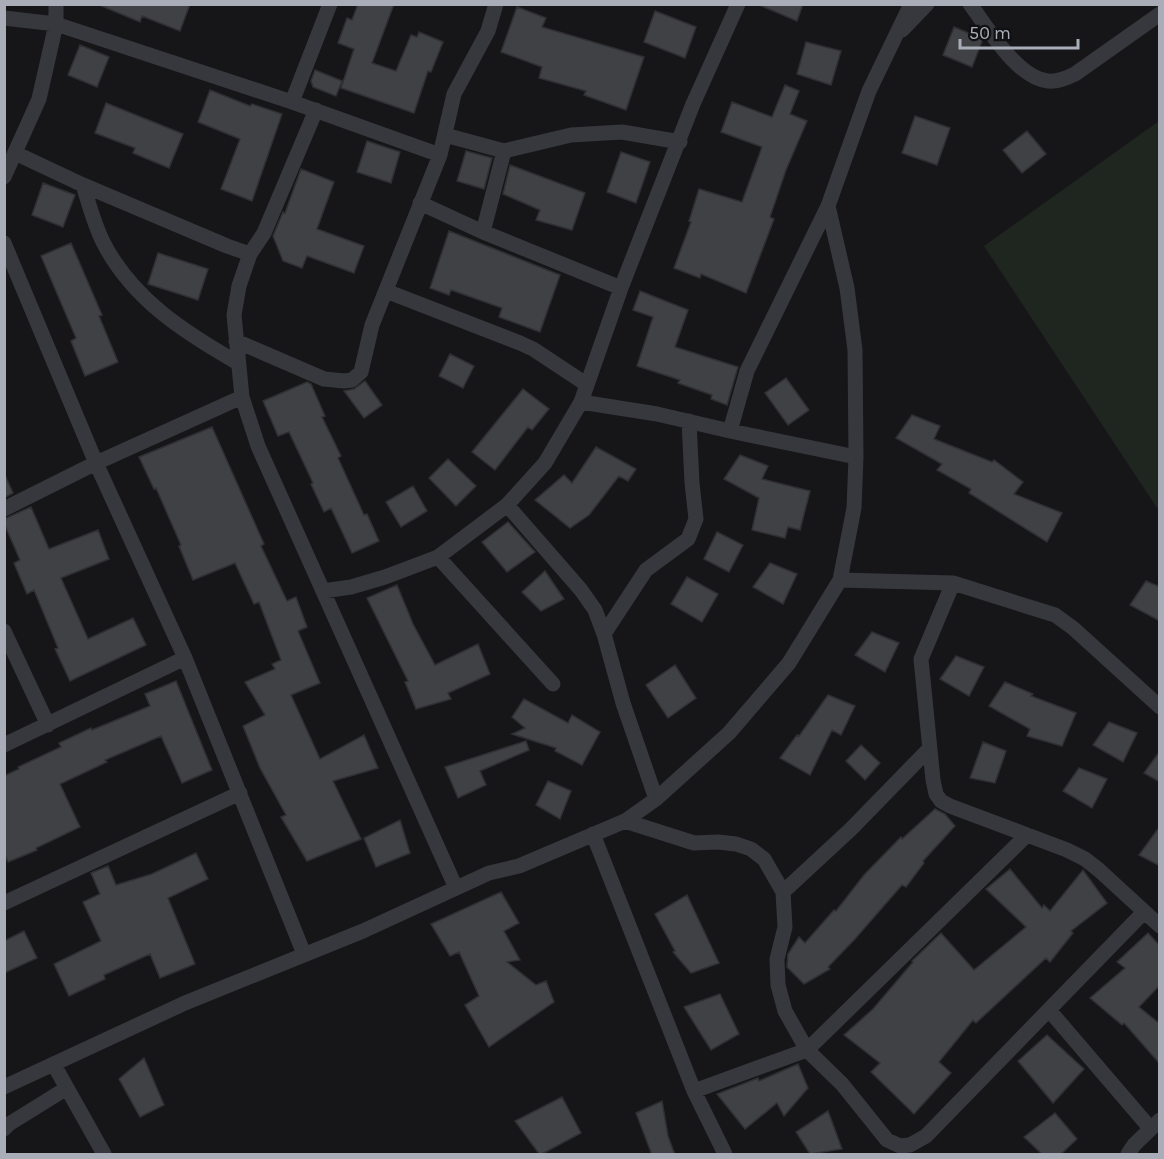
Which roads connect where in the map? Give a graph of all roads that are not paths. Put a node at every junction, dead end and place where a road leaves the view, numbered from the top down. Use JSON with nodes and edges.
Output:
{"nodes":[{"id":1,"x":56,"y":4,"type":"edge"},
{"id":2,"x":64,"y":4,"type":"edge"},
{"id":3,"x":330,"y":4,"type":"edge"},
{"id":4,"x":496,"y":4,"type":"edge"},
{"id":5,"x":738,"y":4,"type":"edge"},
{"id":6,"x":911,"y":4,"type":"edge"},
{"id":7,"x":927,"y":4,"type":"edge"},
{"id":8,"x":970,"y":4,"type":"edge"},
{"id":9,"x":1160,"y":14,"type":"edge"},
{"id":10,"x":4,"y":18,"type":"edge"},
{"id":11,"x":56,"y":24,"type":"junction"},
{"id":12,"x":896,"y":36,"type":"junction"},
{"id":13,"x":292,"y":102,"type":"junction"},
{"id":14,"x":316,"y":110,"type":"junction"},
{"id":15,"x":445,"y":135,"type":"junction"},
{"id":16,"x":680,"y":142,"type":"junction"},
{"id":17,"x":504,"y":151,"type":"junction"},
{"id":18,"x":15,"y":153,"type":"junction"},
{"id":19,"x":440,"y":155,"type":"junction"},
{"id":20,"x":4,"y":177,"type":"edge"},
{"id":21,"x":83,"y":185,"type":"junction"},
{"id":22,"x":420,"y":203,"type":"junction"},
{"id":23,"x":828,"y":206,"type":"junction"},
{"id":24,"x":483,"y":232,"type":"junction"},
{"id":25,"x":4,"y":243,"type":"edge"},
{"id":26,"x":250,"y":254,"type":"junction"},
{"id":27,"x":621,"y":288,"type":"junction"},
{"id":28,"x":386,"y":291,"type":"junction"},
{"id":29,"x":236,"y":341,"type":"junction"},
{"id":30,"x":238,"y":363,"type":"junction"},
{"id":31,"x":586,"y":384,"type":"junction"},
{"id":32,"x":242,"y":397,"type":"junction"},
{"id":33,"x":581,"y":402,"type":"junction"},
{"id":34,"x":689,"y":421,"type":"junction"},
{"id":35,"x":730,"y":431,"type":"junction"},
{"id":36,"x":856,"y":457,"type":"junction"},
{"id":37,"x":96,"y":463,"type":"junction"},
{"id":38,"x":507,"y":505,"type":"junction"},
{"id":39,"x":4,"y":508,"type":"edge"},
{"id":40,"x":438,"y":557,"type":"junction"},
{"id":41,"x":840,"y":580,"type":"junction"},
{"id":42,"x":952,"y":583,"type":"junction"},
{"id":43,"x":323,"y":591,"type":"junction"},
{"id":44,"x":4,"y":631,"type":"edge"},
{"id":45,"x":604,"y":634,"type":"junction"},
{"id":46,"x":185,"y":658,"type":"junction"},
{"id":47,"x":553,"y":684,"type":"dead end"},
{"id":48,"x":1160,"y":707,"type":"edge"},
{"id":49,"x":48,"y":725,"type":"junction"},
{"id":50,"x":4,"y":745,"type":"edge"},
{"id":51,"x":929,"y":749,"type":"junction"},
{"id":52,"x":240,"y":793,"type":"junction"},
{"id":53,"x":656,"y":799,"type":"junction"},
{"id":54,"x":625,"y":821,"type":"junction"},
{"id":55,"x":593,"y":834,"type":"junction"},
{"id":56,"x":1027,"y":835,"type":"junction"},
{"id":57,"x":456,"y":888,"type":"junction"},
{"id":58,"x":783,"y":892,"type":"junction"},
{"id":59,"x":4,"y":903,"type":"edge"},
{"id":60,"x":1144,"y":912,"type":"junction"},
{"id":61,"x":1160,"y":926,"type":"edge"},
{"id":62,"x":304,"y":954,"type":"junction"},
{"id":63,"x":1048,"y":1010,"type":"junction"},
{"id":64,"x":807,"y":1050,"type":"junction"},
{"id":65,"x":54,"y":1065,"type":"junction"},
{"id":66,"x":4,"y":1087,"type":"edge"},
{"id":67,"x":67,"y":1088,"type":"junction"},
{"id":68,"x":694,"y":1091,"type":"junction"},
{"id":69,"x":1155,"y":1124,"type":"edge"},
{"id":70,"x":4,"y":1129,"type":"edge"},
{"id":71,"x":104,"y":1155,"type":"edge"},
{"id":72,"x":725,"y":1155,"type":"edge"},
{"id":73,"x":1128,"y":1155,"type":"edge"}],
"edges":[{"from":1,"to":11,"type":"street"},
{"from":2,"to":11,"type":"street"},
{"from":3,"to":13,"type":"street"},
{"from":4,"to":15,"type":"street"},
{"from":5,"to":16,"type":"street"},
{"from":6,"to":12,"type":"street"},
{"from":7,"to":12,"type":"street"},
{"from":8,"to":9,"type":"street"},
{"from":10,"to":11,"type":"street"},
{"from":11,"to":13,"type":"street"},
{"from":11,"to":18,"type":"street"},
{"from":12,"to":23,"type":"street"},
{"from":13,"to":14,"type":"street"},
{"from":14,"to":19,"type":"street"},
{"from":14,"to":26,"type":"street"},
{"from":15,"to":17,"type":"street"},
{"from":15,"to":19,"type":"street"},
{"from":16,"to":17,"type":"street"},
{"from":16,"to":27,"type":"street"},
{"from":17,"to":24,"type":"street"},
{"from":18,"to":20,"type":"street"},
{"from":18,"to":21,"type":"street"},
{"from":19,"to":22,"type":"street"},
{"from":21,"to":26,"type":"street"},
{"from":21,"to":30,"type":"street"},
{"from":22,"to":24,"type":"street"},
{"from":22,"to":28,"type":"street"},
{"from":23,"to":35,"type":"street"},
{"from":23,"to":36,"type":"street"},
{"from":24,"to":27,"type":"street"},
{"from":25,"to":37,"type":"street"},
{"from":26,"to":29,"type":"street"},
{"from":27,"to":31,"type":"street"},
{"from":28,"to":29,"type":"street"},
{"from":28,"to":31,"type":"street"},
{"from":29,"to":30,"type":"street"},
{"from":30,"to":32,"type":"street"},
{"from":31,"to":33,"type":"street"},
{"from":32,"to":37,"type":"street"},
{"from":32,"to":43,"type":"street"},
{"from":33,"to":34,"type":"street"},
{"from":33,"to":38,"type":"street"},
{"from":34,"to":35,"type":"street"},
{"from":34,"to":45,"type":"street"},
{"from":35,"to":36,"type":"street"},
{"from":36,"to":41,"type":"street"},
{"from":37,"to":39,"type":"street"},
{"from":37,"to":46,"type":"street"},
{"from":38,"to":40,"type":"street"},
{"from":38,"to":45,"type":"street"},
{"from":40,"to":43,"type":"street"},
{"from":40,"to":47,"type":"street"},
{"from":41,"to":42,"type":"street"},
{"from":41,"to":53,"type":"street"},
{"from":42,"to":48,"type":"street"},
{"from":42,"to":51,"type":"street"},
{"from":43,"to":57,"type":"street"},
{"from":44,"to":49,"type":"street"},
{"from":45,"to":53,"type":"street"},
{"from":46,"to":49,"type":"street"},
{"from":46,"to":52,"type":"street"},
{"from":49,"to":50,"type":"street"},
{"from":51,"to":56,"type":"street"},
{"from":51,"to":58,"type":"street"},
{"from":52,"to":59,"type":"street"},
{"from":52,"to":62,"type":"street"},
{"from":53,"to":54,"type":"street"},
{"from":54,"to":55,"type":"street"},
{"from":54,"to":58,"type":"street"},
{"from":55,"to":57,"type":"street"},
{"from":55,"to":68,"type":"street"},
{"from":56,"to":60,"type":"street"},
{"from":56,"to":64,"type":"street"},
{"from":57,"to":62,"type":"street"},
{"from":58,"to":64,"type":"street"},
{"from":60,"to":61,"type":"street"},
{"from":60,"to":63,"type":"street"},
{"from":62,"to":65,"type":"street"},
{"from":63,"to":64,"type":"street"},
{"from":63,"to":69,"type":"street"},
{"from":64,"to":68,"type":"street"},
{"from":65,"to":66,"type":"street"},
{"from":65,"to":67,"type":"street"},
{"from":67,"to":70,"type":"street"},
{"from":67,"to":71,"type":"street"},
{"from":68,"to":72,"type":"street"},
{"from":69,"to":73,"type":"street"}]}
